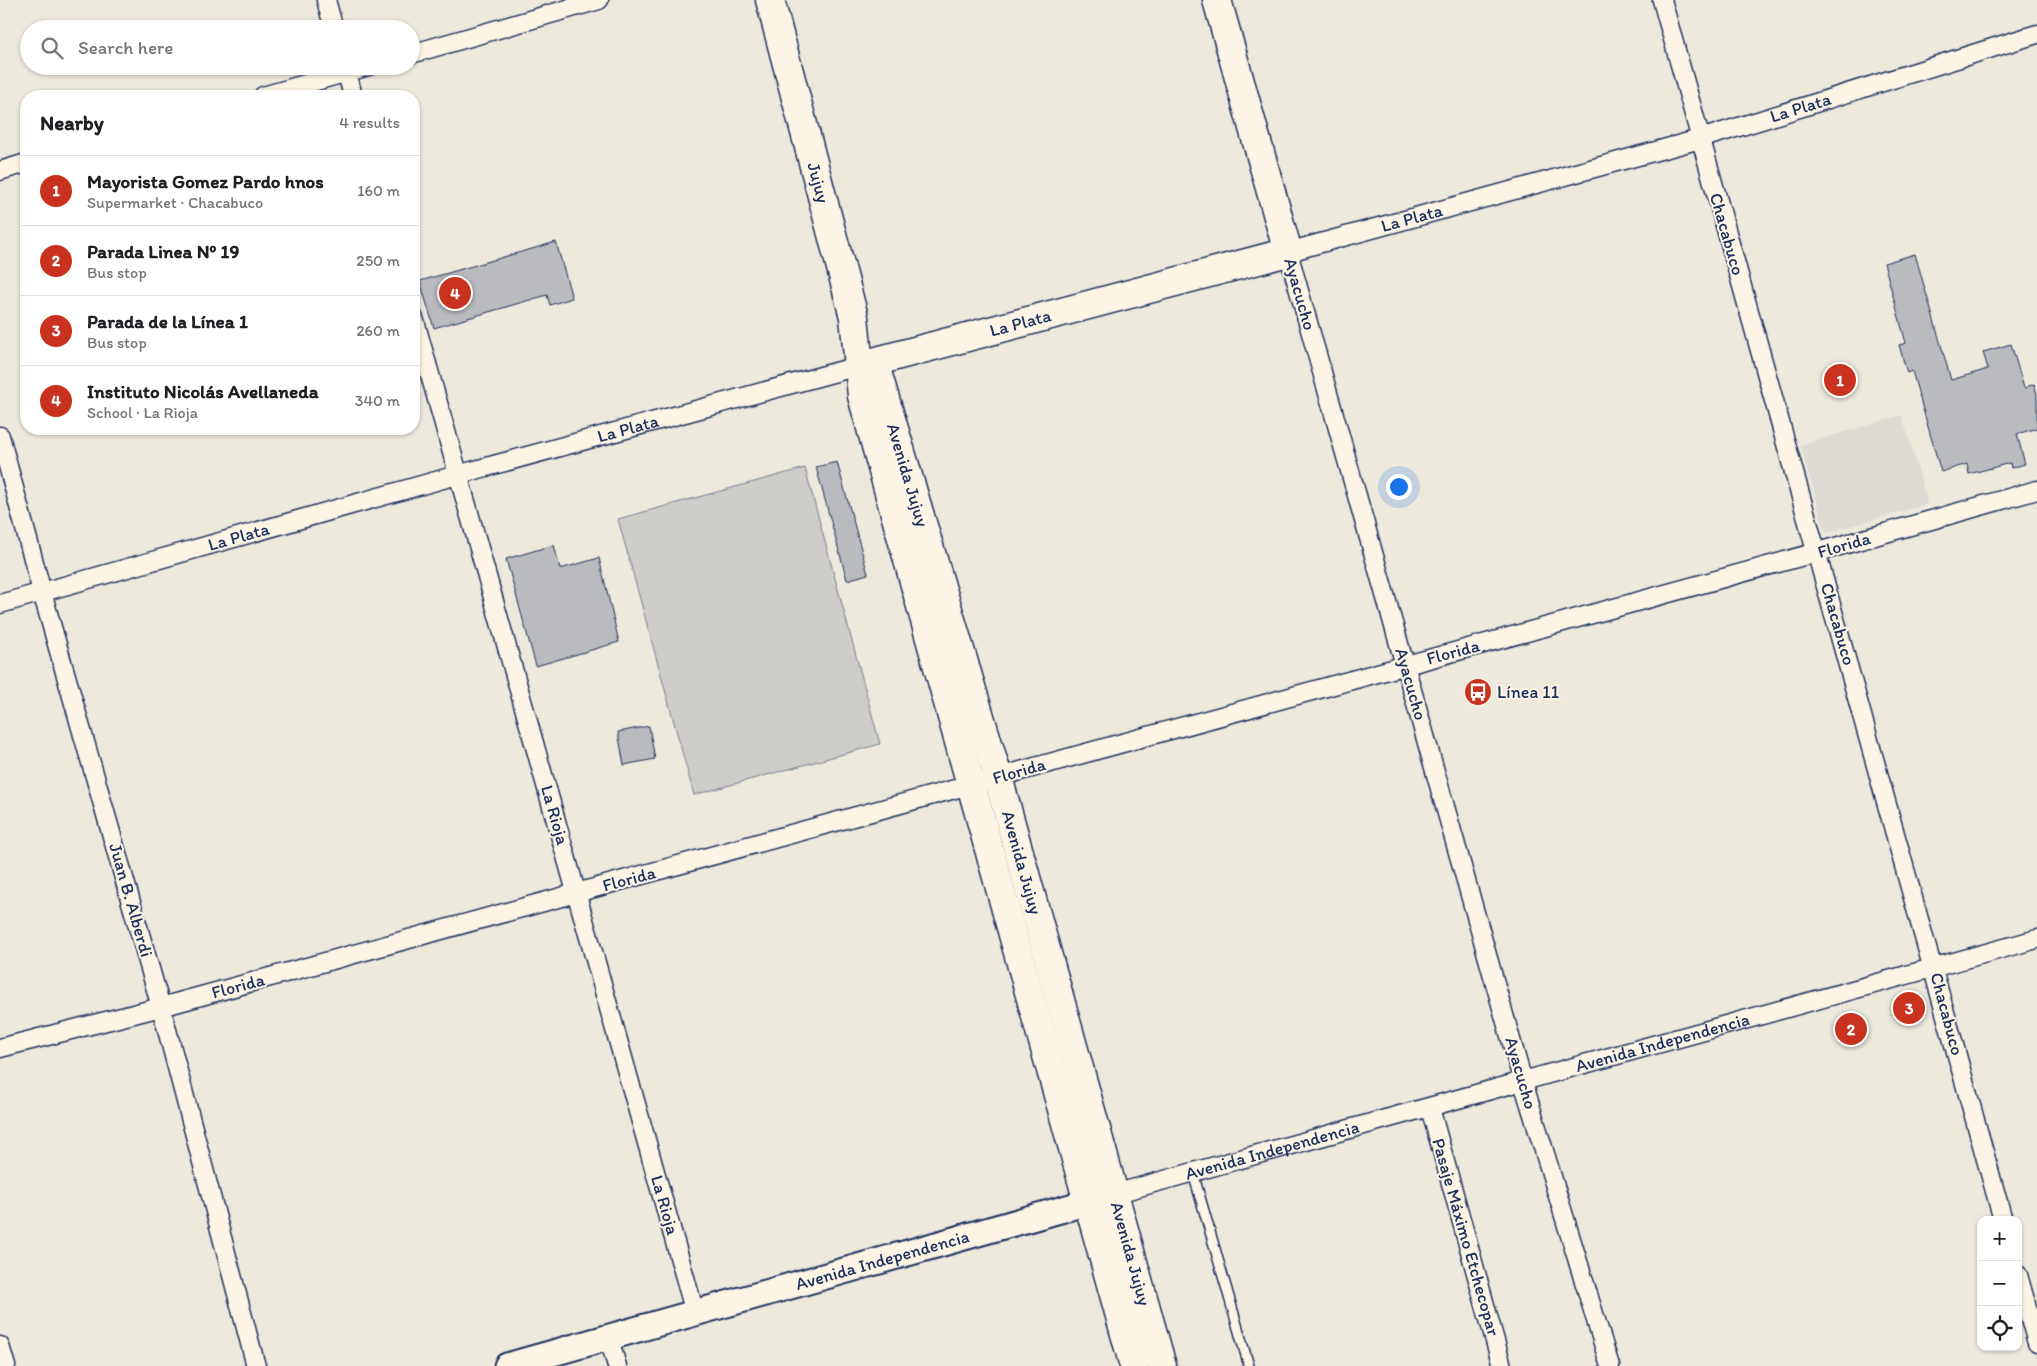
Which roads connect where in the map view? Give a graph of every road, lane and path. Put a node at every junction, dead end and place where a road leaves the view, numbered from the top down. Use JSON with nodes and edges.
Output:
{"nodes":[{"id":1,"x":326,"y":0,"type":"edge"},
{"id":2,"x":599,"y":0,"type":"edge"},
{"id":3,"x":770,"y":0,"type":"edge"},
{"id":4,"x":1217,"y":0,"type":"edge"},
{"id":5,"x":1662,"y":0,"type":"edge"},
{"id":6,"x":332,"y":20,"type":"edge"},
{"id":7,"x":2037,"y":34,"type":"edge"},
{"id":8,"x":420,"y":51,"type":"edge"},
{"id":9,"x":330,"y":75,"type":"edge"},
{"id":10,"x":347,"y":75,"type":"edge"},
{"id":11,"x":282,"y":90,"type":"edge"},
{"id":12,"x":351,"y":90,"type":"edge"},
{"id":13,"x":1700,"y":139,"type":"junction"},
{"id":14,"x":20,"y":165,"type":"edge"},
{"id":15,"x":0,"y":171,"type":"edge"},
{"id":16,"x":1288,"y":252,"type":"junction"},
{"id":17,"x":420,"y":340,"type":"edge"},
{"id":18,"x":866,"y":364,"type":"junction"},
{"id":19,"x":0,"y":436,"type":"edge"},
{"id":20,"x":457,"y":475,"type":"junction"},
{"id":21,"x":2037,"y":490,"type":"edge"},
{"id":22,"x":1818,"y":552,"type":"junction"},
{"id":23,"x":42,"y":592,"type":"junction"},
{"id":24,"x":0,"y":604,"type":"edge"},
{"id":25,"x":1406,"y":665,"type":"junction"},
{"id":26,"x":998,"y":777,"type":"junction"},
{"id":27,"x":971,"y":784,"type":"junction"},
{"id":28,"x":578,"y":893,"type":"junction"},
{"id":29,"x":2037,"y":939,"type":"edge"},
{"id":30,"x":1934,"y":968,"type":"junction"},
{"id":31,"x":161,"y":1008,"type":"junction"},
{"id":32,"x":0,"y":1048,"type":"edge"},
{"id":33,"x":1523,"y":1082,"type":"junction"},
{"id":34,"x":1430,"y":1108,"type":"junction"},
{"id":35,"x":1193,"y":1173,"type":"junction"},
{"id":36,"x":1114,"y":1194,"type":"junction"},
{"id":37,"x":1087,"y":1202,"type":"junction"},
{"id":38,"x":2002,"y":1216,"type":"edge"},
{"id":39,"x":2022,"y":1289,"type":"edge"},
{"id":40,"x":695,"y":1313,"type":"junction"},
{"id":41,"x":609,"y":1339,"type":"junction"},
{"id":42,"x":2037,"y":1343,"type":"edge"},
{"id":43,"x":0,"y":1346,"type":"edge"},
{"id":44,"x":6,"y":1366,"type":"edge"},
{"id":45,"x":256,"y":1366,"type":"edge"},
{"id":46,"x":507,"y":1366,"type":"edge"},
{"id":47,"x":617,"y":1366,"type":"edge"},
{"id":48,"x":1134,"y":1366,"type":"edge"},
{"id":49,"x":1162,"y":1366,"type":"edge"},
{"id":50,"x":1249,"y":1366,"type":"edge"},
{"id":51,"x":1502,"y":1366,"type":"edge"},
{"id":52,"x":1610,"y":1366,"type":"edge"}],
"edges":[{"from":1,"to":6,"type":"street"},
{"from":2,"to":8,"type":"street"},
{"from":3,"to":18,"type":"main road","name":"Jujuy"},
{"from":4,"to":16,"type":"main road","name":"Ayacucho"},
{"from":5,"to":13,"type":"street","name":"Chacabuco"},
{"from":7,"to":13,"type":"street","name":"La Plata"},
{"from":9,"to":11,"type":"street"},
{"from":10,"to":12,"type":"street"},
{"from":13,"to":16,"type":"street","name":"La Plata"},
{"from":13,"to":22,"type":"street","name":"Chacabuco"},
{"from":14,"to":15,"type":"street"},
{"from":16,"to":18,"type":"main road","name":"La Plata"},
{"from":16,"to":25,"type":"street","name":"Ayacucho"},
{"from":17,"to":20,"type":"street","name":"La Rioja"},
{"from":18,"to":20,"type":"street","name":"La Plata"},
{"from":18,"to":26,"type":"main road","name":"Avenida Jujuy"},
{"from":18,"to":27,"type":"main road","name":"Avenida Jujuy"},
{"from":19,"to":23,"type":"street","name":"Juan B. Alberdi"},
{"from":20,"to":23,"type":"street","name":"La Plata"},
{"from":20,"to":28,"type":"street","name":"La Rioja"},
{"from":21,"to":22,"type":"street","name":"Florida"},
{"from":22,"to":25,"type":"street","name":"Florida"},
{"from":22,"to":30,"type":"street","name":"Chacabuco"},
{"from":23,"to":24,"type":"street","name":"La Plata"},
{"from":23,"to":31,"type":"street","name":"Juan B. Alberdi"},
{"from":25,"to":26,"type":"street","name":"Florida"},
{"from":25,"to":33,"type":"street","name":"Ayacucho"},
{"from":26,"to":27,"type":"street","name":"Florida"},
{"from":26,"to":36,"type":"main road","name":"Avenida Jujuy"},
{"from":27,"to":28,"type":"street","name":"Florida"},
{"from":27,"to":37,"type":"main road","name":"Avenida Jujuy"},
{"from":28,"to":31,"type":"street","name":"Florida"},
{"from":28,"to":40,"type":"street","name":"La Rioja"},
{"from":29,"to":30,"type":"street","name":"Avenida Independencia"},
{"from":30,"to":33,"type":"street","name":"Avenida Independencia"},
{"from":30,"to":38,"type":"street","name":"Chacabuco"},
{"from":31,"to":32,"type":"street","name":"Florida"},
{"from":31,"to":45,"type":"street","name":"Juan B. Alberdi"},
{"from":33,"to":34,"type":"street","name":"Avenida Independencia"},
{"from":33,"to":52,"type":"street","name":"Ayacucho"},
{"from":34,"to":35,"type":"street","name":"Avenida Independencia"},
{"from":34,"to":51,"type":"street","name":"Pasaje Máximo Etchecopar"},
{"from":35,"to":36,"type":"street","name":"Avenida Independencia"},
{"from":35,"to":50,"type":"lane"},
{"from":36,"to":37,"type":"main road","name":"Avenida Independencia"},
{"from":36,"to":49,"type":"main road","name":"Avenida Jujuy"},
{"from":37,"to":40,"type":"main road","name":"Avenida Independencia"},
{"from":37,"to":48,"type":"main road","name":"Avenida Jujuy"},
{"from":39,"to":42,"type":"street"},
{"from":40,"to":41,"type":"main road","name":"Avenida Independencia"},
{"from":41,"to":46,"type":"main road","name":"Avenida Independencia"},
{"from":41,"to":47,"type":"street"},
{"from":43,"to":44,"type":"street"}]}
